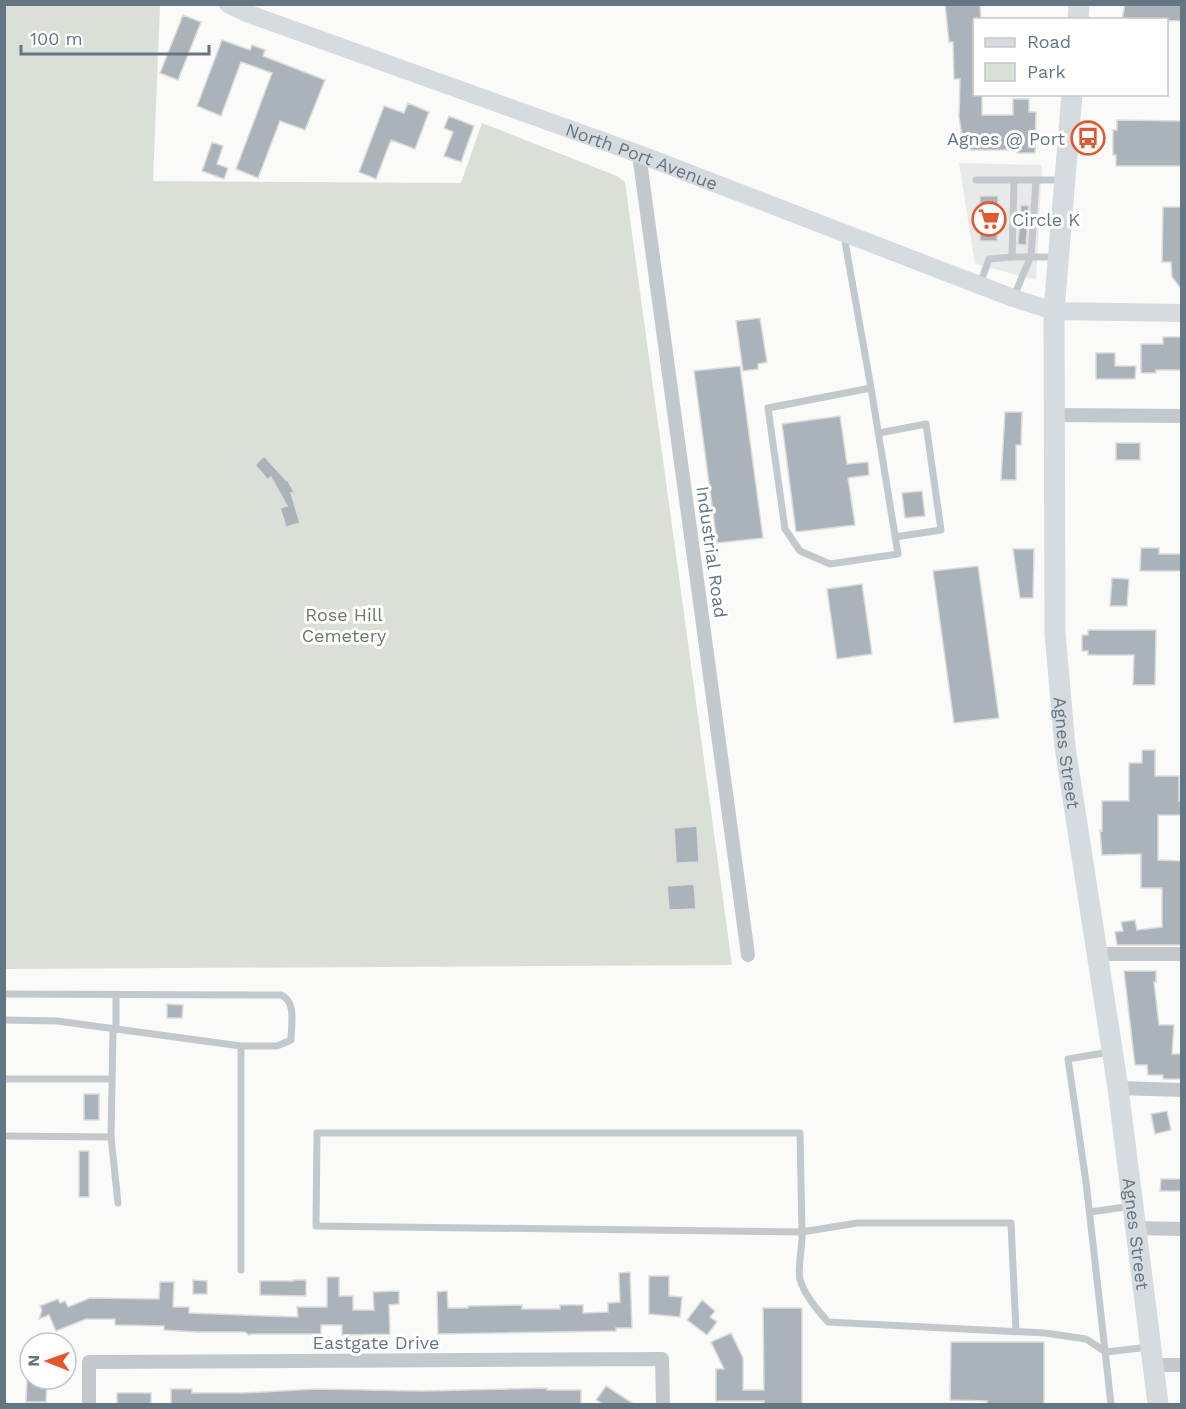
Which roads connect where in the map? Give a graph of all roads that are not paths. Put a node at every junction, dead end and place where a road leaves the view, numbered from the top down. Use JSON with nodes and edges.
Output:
{"nodes":[{"id":1,"x":228,"y":4,"type":"edge"},
{"id":2,"x":250,"y":9,"type":"edge"},
{"id":3,"x":1071,"y":96,"type":"edge"},
{"id":4,"x":639,"y":154,"type":"junction"},
{"id":5,"x":976,"y":180,"type":"dead end"},
{"id":6,"x":1014,"y":180,"type":"junction"},
{"id":7,"x":1036,"y":180,"type":"junction"},
{"id":8,"x":1065,"y":180,"type":"junction"},
{"id":9,"x":1033,"y":218,"type":"junction"},
{"id":10,"x":1061,"y":219,"type":"junction"},
{"id":11,"x":844,"y":234,"type":"junction"},
{"id":12,"x":1012,"y":256,"type":"junction"},
{"id":13,"x":1031,"y":256,"type":"junction"},
{"id":14,"x":1058,"y":257,"type":"junction"},
{"id":15,"x":979,"y":286,"type":"junction"},
{"id":16,"x":1013,"y":298,"type":"junction"},
{"id":17,"x":1054,"y":311,"type":"junction"},
{"id":18,"x":1182,"y":313,"type":"edge"},
{"id":19,"x":871,"y":388,"type":"junction"},
{"id":20,"x":1053,"y":415,"type":"junction"},
{"id":21,"x":1182,"y":416,"type":"edge"},
{"id":22,"x":879,"y":433,"type":"junction"},
{"id":23,"x":895,"y":537,"type":"junction"},
{"id":24,"x":1096,"y":954,"type":"junction"},
{"id":25,"x":1182,"y":954,"type":"edge"},
{"id":26,"x":748,"y":955,"type":"dead end"},
{"id":27,"x":4,"y":994,"type":"edge"},
{"id":28,"x":116,"y":995,"type":"junction"},
{"id":29,"x":4,"y":1020,"type":"edge"},
{"id":30,"x":114,"y":1030,"type":"junction"},
{"id":31,"x":241,"y":1046,"type":"junction"},
{"id":32,"x":1112,"y":1052,"type":"junction"},
{"id":33,"x":4,"y":1079,"type":"edge"},
{"id":34,"x":112,"y":1079,"type":"junction"},
{"id":35,"x":1118,"y":1088,"type":"junction"},
{"id":36,"x":1182,"y":1090,"type":"edge"},
{"id":37,"x":4,"y":1136,"type":"edge"},
{"id":38,"x":111,"y":1137,"type":"junction"},
{"id":39,"x":118,"y":1203,"type":"dead end"},
{"id":40,"x":1132,"y":1206,"type":"junction"},
{"id":41,"x":1090,"y":1212,"type":"junction"},
{"id":42,"x":1135,"y":1228,"type":"junction"},
{"id":43,"x":1182,"y":1229,"type":"edge"},
{"id":44,"x":802,"y":1232,"type":"junction"},
{"id":45,"x":241,"y":1270,"type":"dead end"},
{"id":46,"x":1016,"y":1331,"type":"junction"},
{"id":47,"x":1106,"y":1352,"type":"junction"},
{"id":48,"x":1152,"y":1356,"type":"junction"},
{"id":49,"x":1182,"y":1365,"type":"edge"},
{"id":50,"x":89,"y":1404,"type":"edge"},
{"id":51,"x":663,"y":1404,"type":"edge"},
{"id":52,"x":1112,"y":1404,"type":"edge"},
{"id":53,"x":1158,"y":1404,"type":"edge"}],
"edges":[{"from":1,"to":2,"type":"main road","name":"North Port Avenue"},
{"from":2,"to":4,"type":"main road","name":"North Port Avenue"},
{"from":3,"to":8,"type":"main road","name":"Agnes Street"},
{"from":4,"to":11,"type":"main road","name":"North Port Avenue"},
{"from":4,"to":26,"type":"street","name":"Industrial Road"},
{"from":5,"to":6,"type":"lane"},
{"from":6,"to":7,"type":"lane"},
{"from":6,"to":12,"type":"lane"},
{"from":7,"to":8,"type":"lane"},
{"from":7,"to":9,"type":"lane"},
{"from":8,"to":10,"type":"main road","name":"Agnes Street"},
{"from":9,"to":10,"type":"lane"},
{"from":9,"to":13,"type":"lane"},
{"from":10,"to":14,"type":"main road","name":"Agnes Street"},
{"from":11,"to":15,"type":"main road","name":"North Port Avenue"},
{"from":11,"to":19,"type":"lane"},
{"from":12,"to":13,"type":"lane"},
{"from":12,"to":15,"type":"lane"},
{"from":13,"to":14,"type":"lane"},
{"from":13,"to":16,"type":"lane"},
{"from":14,"to":17,"type":"main road","name":"Agnes Street"},
{"from":15,"to":16,"type":"main road","name":"North Port Avenue"},
{"from":16,"to":17,"type":"main road","name":"North Port Avenue"},
{"from":17,"to":18,"type":"main road","name":"North Port Avenue"},
{"from":17,"to":20,"type":"main road","name":"Agnes Street"},
{"from":19,"to":22,"type":"lane"},
{"from":19,"to":23,"type":"lane"},
{"from":20,"to":21,"type":"street"},
{"from":20,"to":24,"type":"main road","name":"Agnes Street"},
{"from":22,"to":23,"type":"lane"},
{"from":22,"to":23,"type":"lane"},
{"from":24,"to":25,"type":"street"},
{"from":24,"to":32,"type":"main road","name":"Agnes Street"},
{"from":27,"to":28,"type":"lane"},
{"from":28,"to":30,"type":"lane"},
{"from":28,"to":31,"type":"lane"},
{"from":29,"to":30,"type":"lane"},
{"from":30,"to":31,"type":"lane"},
{"from":30,"to":34,"type":"lane"},
{"from":31,"to":45,"type":"lane"},
{"from":32,"to":35,"type":"main road","name":"Agnes Street"},
{"from":32,"to":41,"type":"lane"},
{"from":33,"to":34,"type":"lane"},
{"from":34,"to":38,"type":"lane"},
{"from":35,"to":36,"type":"street"},
{"from":35,"to":40,"type":"main road","name":"Agnes Street"},
{"from":37,"to":38,"type":"lane"},
{"from":38,"to":39,"type":"lane"},
{"from":40,"to":41,"type":"lane"},
{"from":40,"to":42,"type":"main road","name":"Agnes Street"},
{"from":41,"to":47,"type":"lane"},
{"from":42,"to":43,"type":"street"},
{"from":42,"to":48,"type":"main road","name":"Agnes Street"},
{"from":44,"to":44,"type":"lane"},
{"from":44,"to":46,"type":"lane"},
{"from":44,"to":46,"type":"lane"},
{"from":46,"to":47,"type":"lane"},
{"from":47,"to":48,"type":"lane"},
{"from":47,"to":52,"type":"lane"},
{"from":48,"to":49,"type":"street"},
{"from":48,"to":53,"type":"main road","name":"Agnes Street"},
{"from":50,"to":51,"type":"street","name":"Eastgate Drive"}]}
